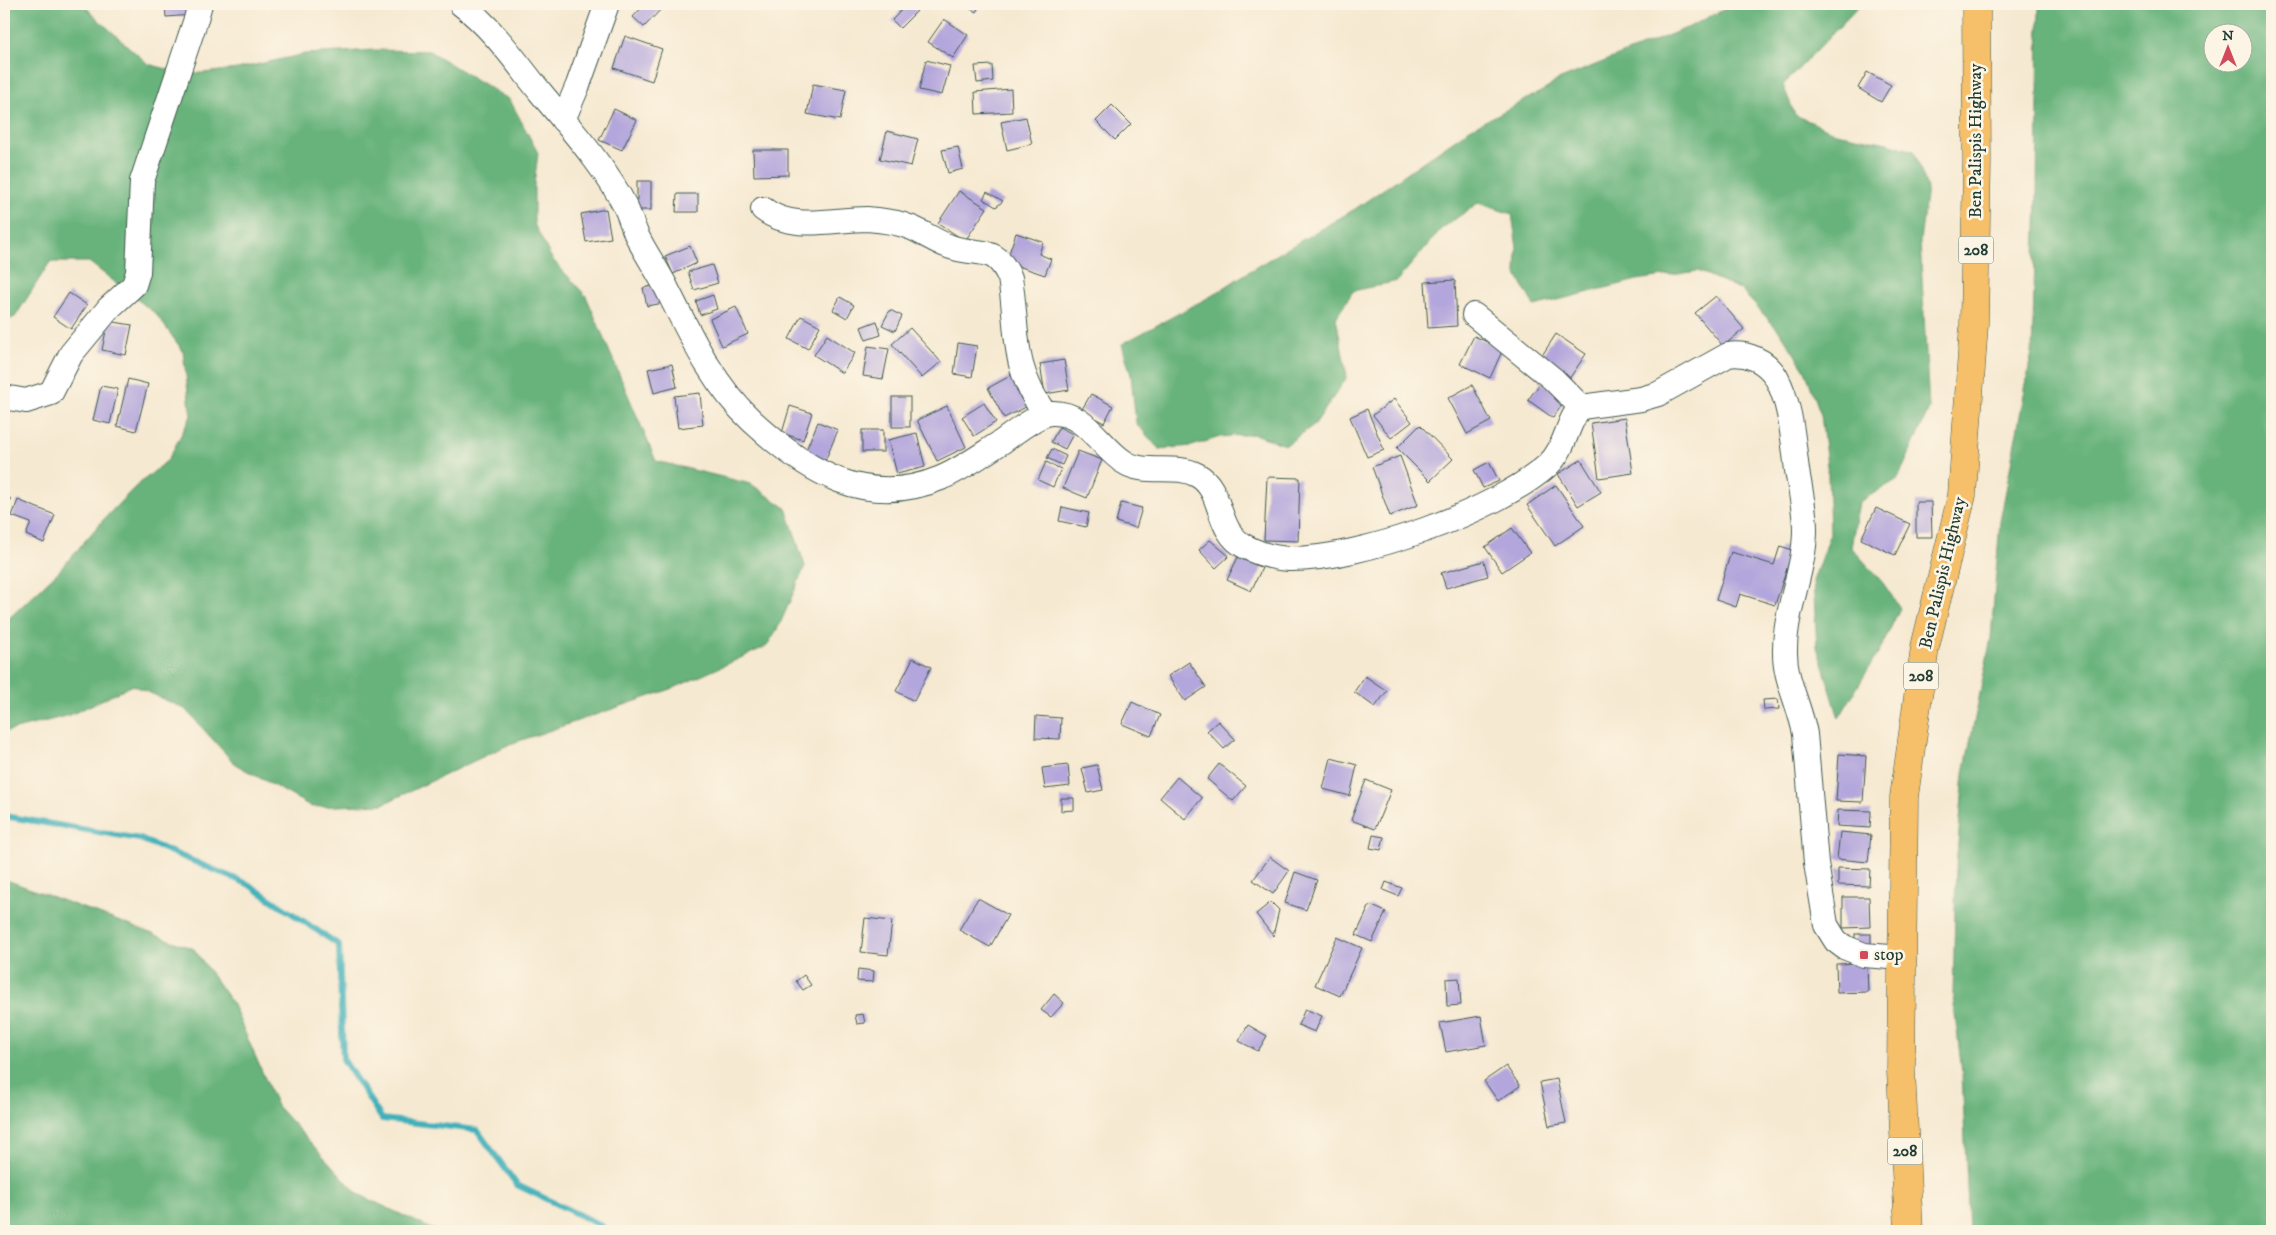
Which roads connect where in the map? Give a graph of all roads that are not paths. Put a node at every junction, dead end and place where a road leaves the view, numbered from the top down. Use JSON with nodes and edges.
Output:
{"nodes":[{"id":1,"x":200,"y":4,"type":"edge"},
{"id":2,"x":461,"y":4,"type":"edge"},
{"id":3,"x":607,"y":4,"type":"edge"},
{"id":4,"x":1976,"y":4,"type":"edge"},
{"id":5,"x":563,"y":120,"type":"junction"},
{"id":6,"x":763,"y":209,"type":"dead end"},
{"id":7,"x":1474,"y":315,"type":"dead end"},
{"id":8,"x":4,"y":397,"type":"edge"},
{"id":9,"x":1581,"y":407,"type":"junction"},
{"id":10,"x":1045,"y":414,"type":"junction"},
{"id":11,"x":1903,"y":958,"type":"junction"},
{"id":12,"x":1909,"y":1231,"type":"edge"}],
"edges":[{"from":1,"to":8,"type":"street"},
{"from":2,"to":5,"type":"street"},
{"from":3,"to":5,"type":"street"},
{"from":4,"to":11,"type":"main road","name":"Ben Palispis Highway","number":"208"},
{"from":5,"to":10,"type":"street"},
{"from":6,"to":10,"type":"street"},
{"from":7,"to":9,"type":"street"},
{"from":9,"to":10,"type":"street"},
{"from":9,"to":11,"type":"street"},
{"from":11,"to":12,"type":"main road","name":"Ben Palispis Highway","number":"208"}]}
